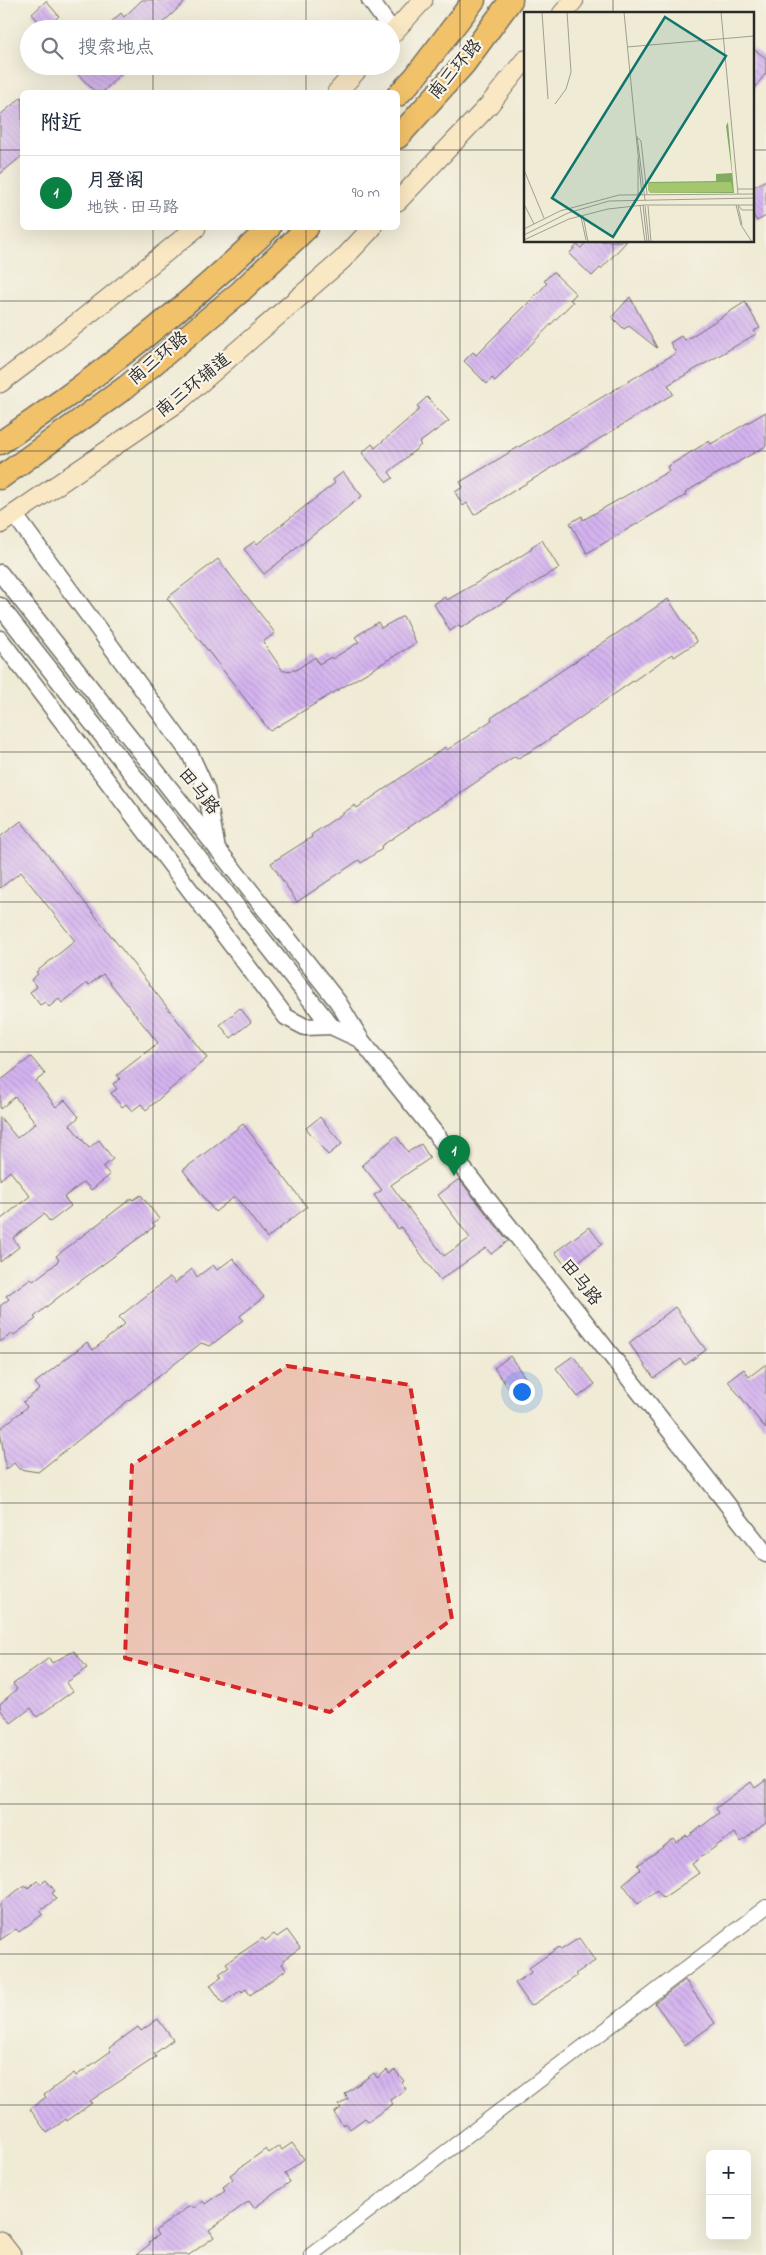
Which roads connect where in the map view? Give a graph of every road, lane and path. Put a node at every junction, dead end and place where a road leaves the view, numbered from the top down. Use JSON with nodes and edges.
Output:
{"nodes":[{"id":1,"x":370,"y":0,"type":"edge"},
{"id":2,"x":474,"y":0,"type":"edge"},
{"id":3,"x":511,"y":0,"type":"edge"},
{"id":4,"x":574,"y":0,"type":"edge"},
{"id":5,"x":415,"y":3,"type":"edge"},
{"id":6,"x":564,"y":12,"type":"edge"},
{"id":7,"x":384,"y":20,"type":"edge"},
{"id":8,"x":400,"y":21,"type":"edge"},
{"id":9,"x":524,"y":61,"type":"edge"},
{"id":10,"x":353,"y":75,"type":"edge"},
{"id":11,"x":339,"y":90,"type":"edge"},
{"id":12,"x":400,"y":93,"type":"edge"},
{"id":13,"x":400,"y":135,"type":"edge"},
{"id":14,"x":400,"y":199,"type":"edge"},
{"id":15,"x":194,"y":230,"type":"edge"},
{"id":16,"x":267,"y":230,"type":"edge"},
{"id":17,"x":306,"y":230,"type":"edge"},
{"id":18,"x":370,"y":230,"type":"edge"},
{"id":19,"x":0,"y":383,"type":"edge"},
{"id":20,"x":0,"y":443,"type":"edge"},
{"id":21,"x":0,"y":478,"type":"edge"},
{"id":22,"x":7,"y":519,"type":"edge"},
{"id":23,"x":0,"y":573,"type":"edge"},
{"id":24,"x":0,"y":606,"type":"edge"},
{"id":25,"x":0,"y":639,"type":"edge"},
{"id":26,"x":216,"y":846,"type":"junction"},
{"id":27,"x":331,"y":1026,"type":"junction"},
{"id":28,"x":361,"y":1040,"type":"junction"},
{"id":29,"x":766,"y":1554,"type":"edge"},
{"id":30,"x":766,"y":1907,"type":"edge"},
{"id":31,"x":0,"y":2241,"type":"edge"},
{"id":32,"x":11,"y":2255,"type":"edge"},
{"id":33,"x":311,"y":2255,"type":"edge"}],
"edges":[{"from":1,"to":7,"type":"street"},
{"from":2,"to":12,"type":"highway","name":"南三环路"},
{"from":3,"to":13,"type":"highway","name":"南三环路"},
{"from":4,"to":6,"type":"main road"},
{"from":5,"to":8,"type":"main road"},
{"from":9,"to":14,"type":"main road"},
{"from":10,"to":11,"type":"main road"},
{"from":15,"to":19,"type":"main road"},
{"from":16,"to":20,"type":"highway","name":"南三环路"},
{"from":17,"to":21,"type":"highway","name":"南三环路"},
{"from":18,"to":22,"type":"main road","name":"南三环辅道"},
{"from":22,"to":26,"type":"street"},
{"from":23,"to":26,"type":"street","name":"田马路"},
{"from":24,"to":27,"type":"street","name":"田马路"},
{"from":25,"to":27,"type":"street"},
{"from":26,"to":28,"type":"street","name":"田马路"},
{"from":27,"to":28,"type":"street","name":"田马路"},
{"from":28,"to":29,"type":"street","name":"田马路"},
{"from":30,"to":33,"type":"street"},
{"from":31,"to":32,"type":"main road"}]}
